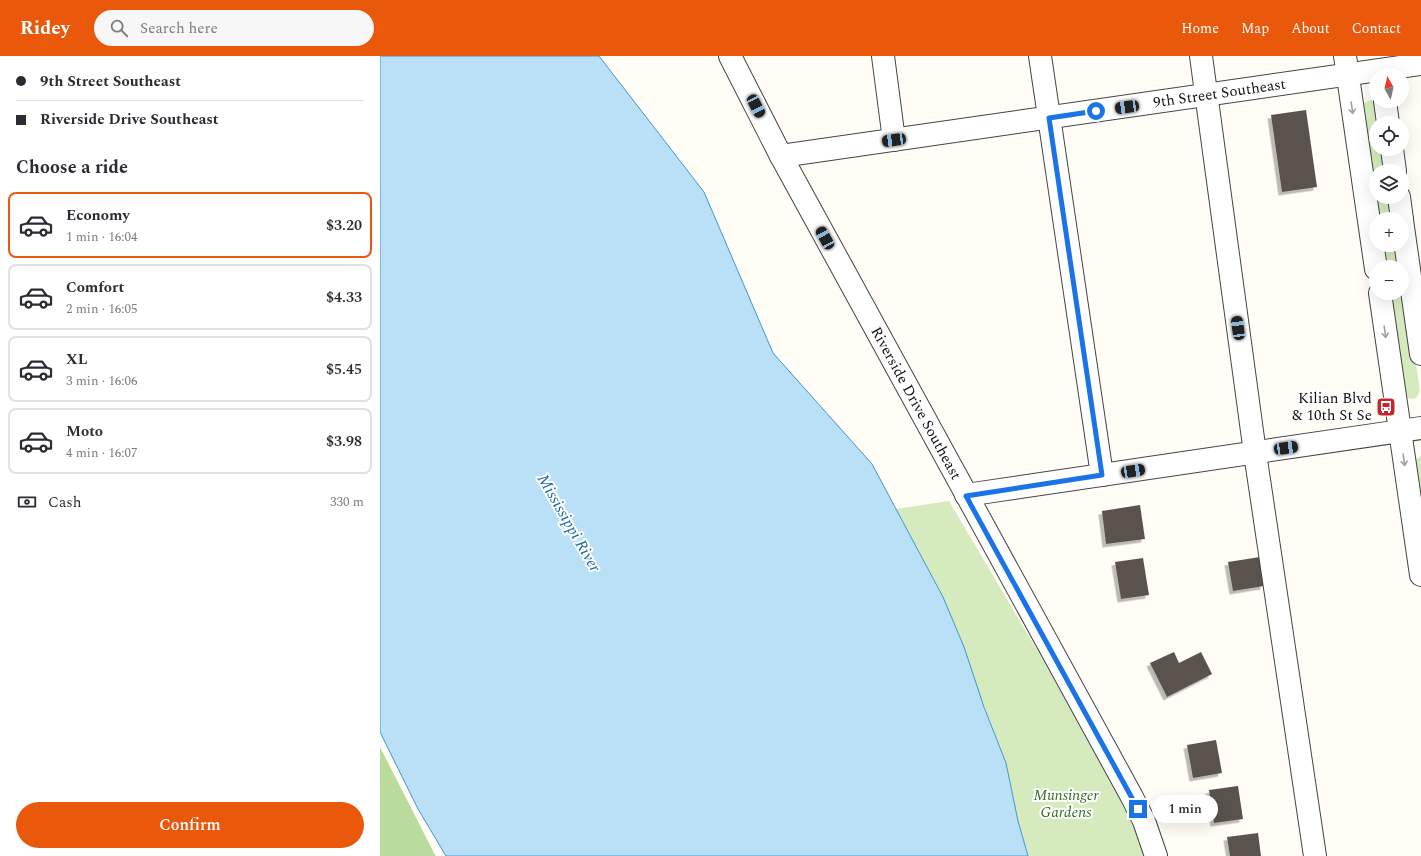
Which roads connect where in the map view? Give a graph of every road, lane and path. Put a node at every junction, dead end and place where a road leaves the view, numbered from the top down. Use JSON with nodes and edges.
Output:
{"nodes":[{"id":1,"x":730,"y":56,"type":"edge"},
{"id":2,"x":883,"y":56,"type":"edge"},
{"id":3,"x":1040,"y":56,"type":"edge"},
{"id":4,"x":1201,"y":56,"type":"edge"},
{"id":5,"x":1421,"y":64,"type":"edge"},
{"id":6,"x":1346,"y":66,"type":"edge"},
{"id":7,"x":1380,"y":67,"type":"edge"},
{"id":8,"x":1206,"y":95,"type":"junction"},
{"id":9,"x":1049,"y":118,"type":"junction"},
{"id":10,"x":894,"y":140,"type":"junction"},
{"id":11,"x":781,"y":156,"type":"junction"},
{"id":12,"x":1407,"y":252,"type":"edge"},
{"id":13,"x":1375,"y":260,"type":"edge"},
{"id":14,"x":1381,"y":300,"type":"edge"},
{"id":15,"x":1421,"y":354,"type":"edge"},
{"id":16,"x":1421,"y":428,"type":"edge"},
{"id":17,"x":1400,"y":432,"type":"junction"},
{"id":18,"x":1255,"y":453,"type":"junction"},
{"id":19,"x":1102,"y":475,"type":"junction"},
{"id":20,"x":966,"y":496,"type":"junction"},
{"id":21,"x":1421,"y":575,"type":"edge"},
{"id":22,"x":1156,"y":856,"type":"edge"},
{"id":23,"x":1315,"y":856,"type":"edge"}],
"edges":[{"from":1,"to":11,"type":"street","name":"Riverside Drive Southeast"},
{"from":2,"to":10,"type":"street"},
{"from":3,"to":9,"type":"street"},
{"from":4,"to":8,"type":"street"},
{"from":5,"to":7,"type":"street","name":"9th Street Southeast"},
{"from":6,"to":7,"type":"street","name":"9th Street Southeast"},
{"from":6,"to":8,"type":"street","name":"9th Street Southeast"},
{"from":6,"to":13,"type":"street","one_way":true},
{"from":8,"to":9,"type":"street","name":"9th Street Southeast"},
{"from":8,"to":18,"type":"street"},
{"from":9,"to":10,"type":"street","name":"9th Street Southeast"},
{"from":9,"to":19,"type":"street"},
{"from":10,"to":11,"type":"street","name":"9th Street Southeast"},
{"from":11,"to":20,"type":"street","name":"Riverside Drive Southeast"},
{"from":12,"to":15,"type":"street"},
{"from":14,"to":17,"type":"street","one_way":true},
{"from":16,"to":17,"type":"street"},
{"from":17,"to":18,"type":"street"},
{"from":17,"to":21,"type":"street","one_way":true},
{"from":18,"to":19,"type":"street"},
{"from":18,"to":23,"type":"street"},
{"from":19,"to":20,"type":"street"},
{"from":20,"to":22,"type":"street","name":"Riverside Drive Southeast"}]}
